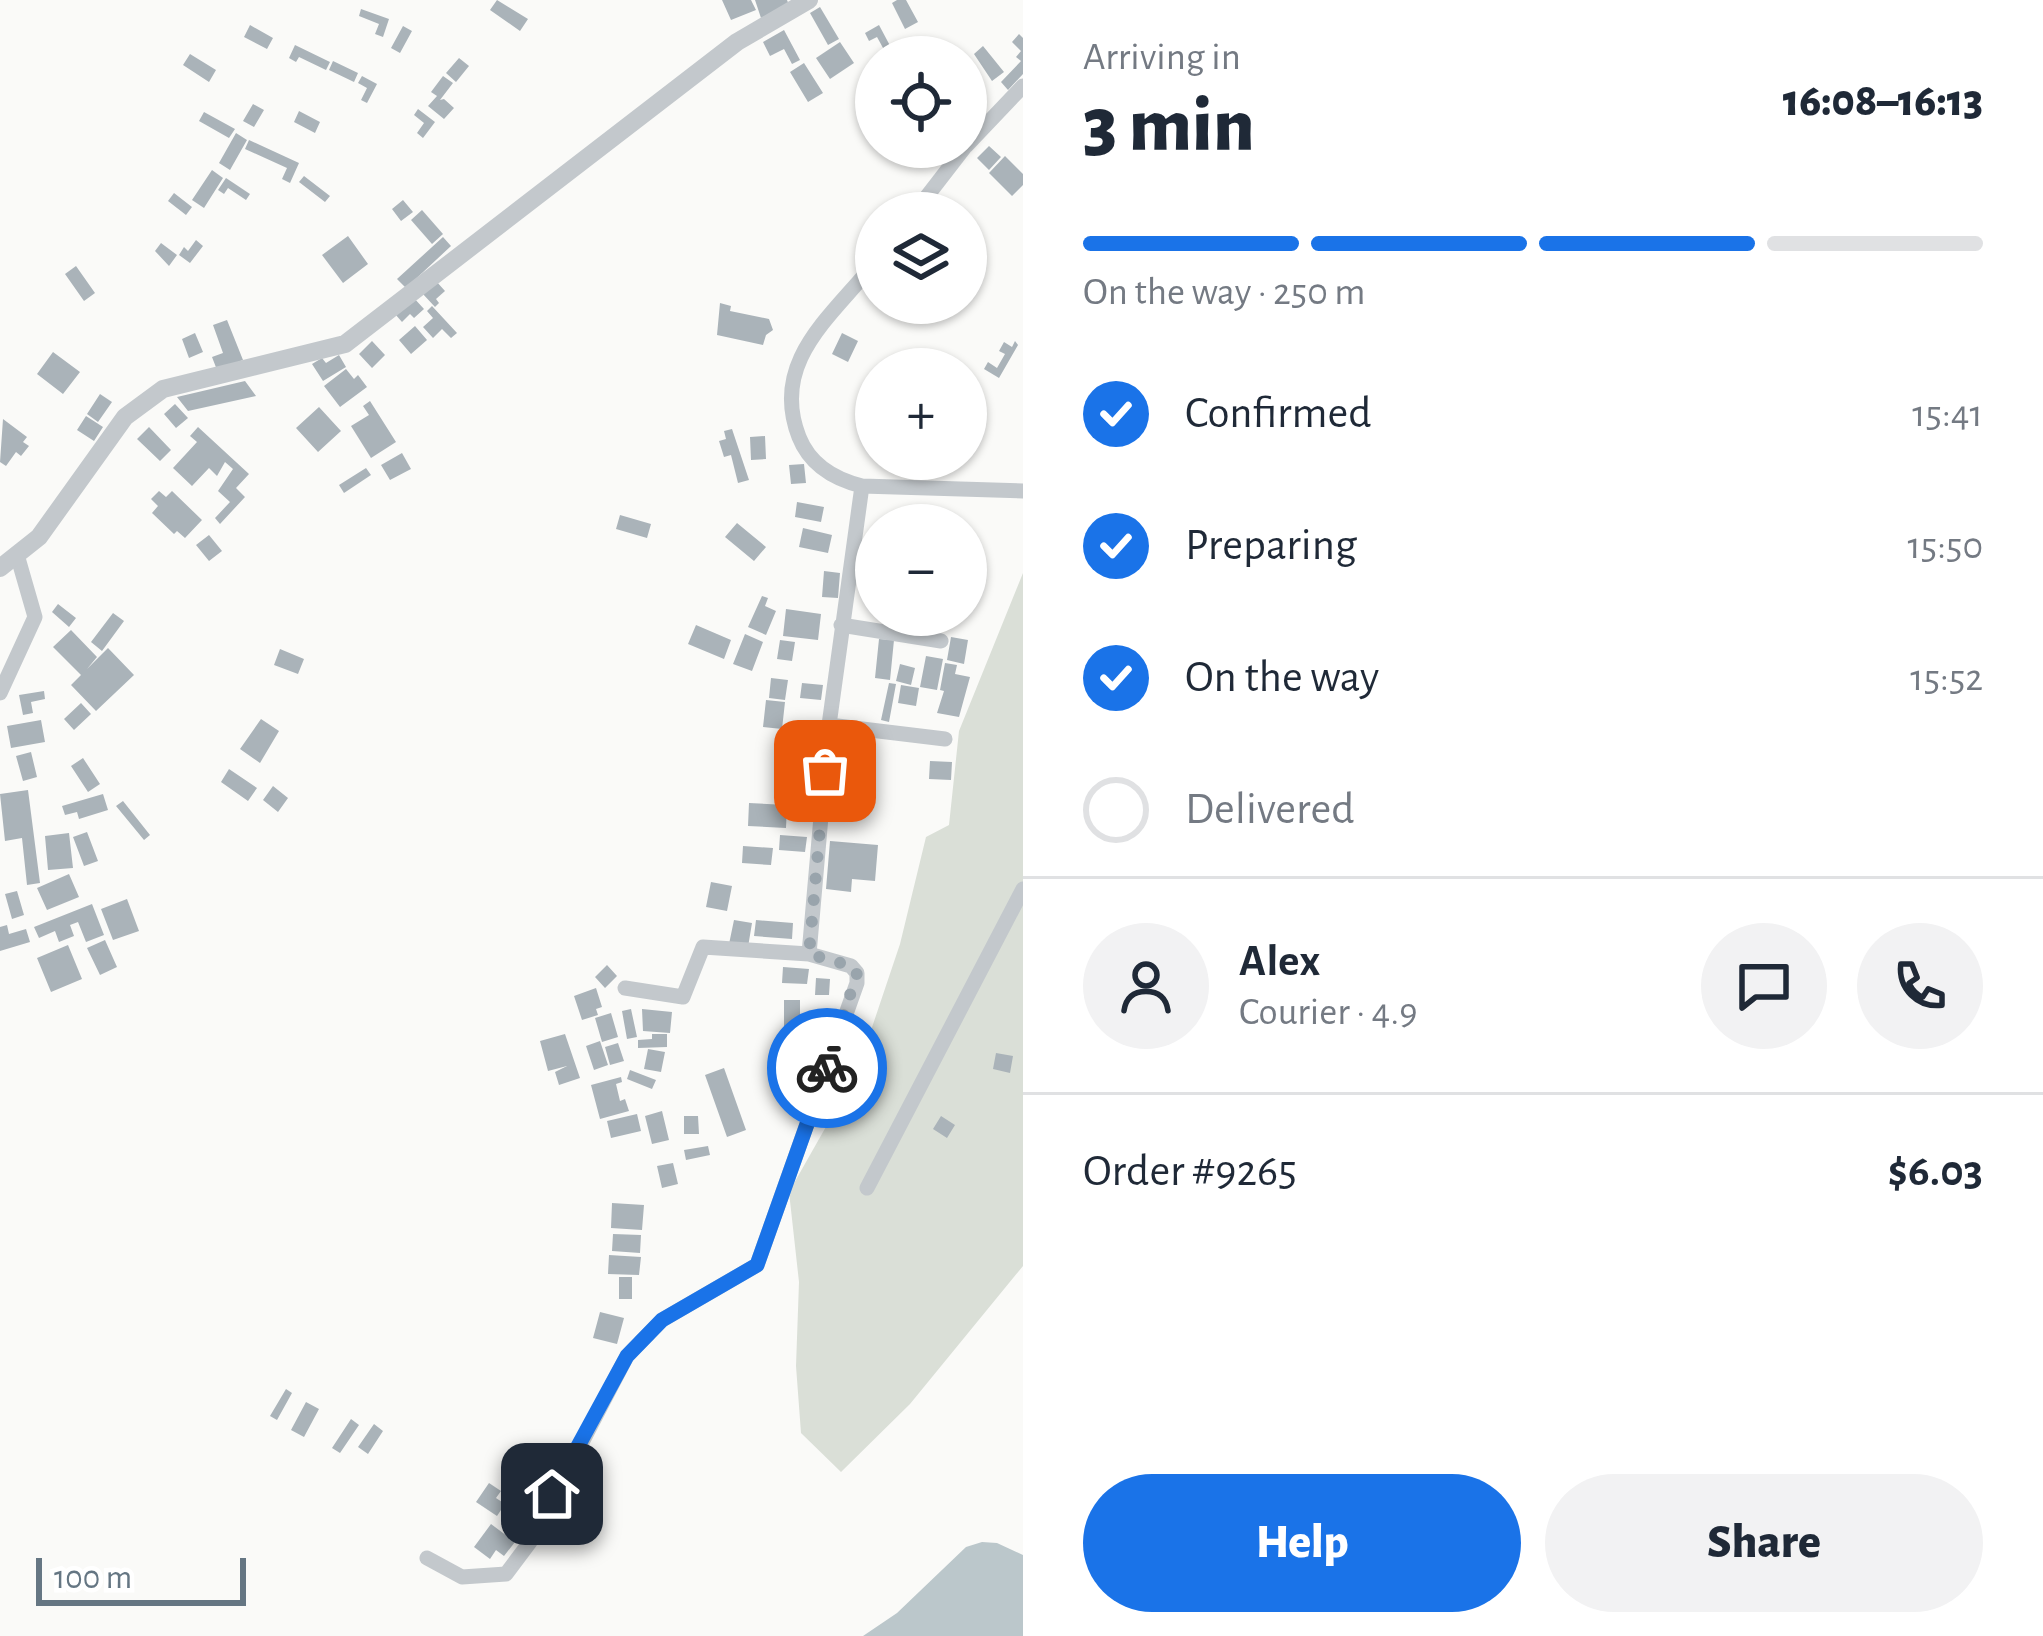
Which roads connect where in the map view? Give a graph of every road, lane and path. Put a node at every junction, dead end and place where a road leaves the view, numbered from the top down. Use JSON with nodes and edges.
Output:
{"nodes":[{"id":1,"x":809,"y":0,"type":"edge"},
{"id":2,"x":1023,"y":86,"type":"edge"},
{"id":3,"x":987,"y":123,"type":"edge"},
{"id":4,"x":948,"y":168,"type":"edge"},
{"id":5,"x":930,"y":192,"type":"edge"},
{"id":6,"x":855,"y":285,"type":"edge"},
{"id":7,"x":862,"y":486,"type":"junction"},
{"id":8,"x":1023,"y":490,"type":"edge"},
{"id":9,"x":18,"y":558,"type":"junction"},
{"id":10,"x":0,"y":568,"type":"edge"},
{"id":11,"x":841,"y":625,"type":"junction"},
{"id":12,"x":941,"y":640,"type":"dead end"},
{"id":13,"x":0,"y":693,"type":"edge"},
{"id":14,"x":829,"y":725,"type":"junction"},
{"id":15,"x":945,"y":739,"type":"dead end"},
{"id":16,"x":1023,"y":890,"type":"edge"},
{"id":17,"x":809,"y":954,"type":"junction"},
{"id":18,"x":625,"y":988,"type":"dead end"},
{"id":19,"x":867,"y":1188,"type":"dead end"},
{"id":20,"x":427,"y":1558,"type":"dead end"}],
"edges":[{"from":1,"to":9,"type":"street"},
{"from":2,"to":3,"type":"street"},
{"from":4,"to":5,"type":"street"},
{"from":6,"to":7,"type":"street"},
{"from":7,"to":8,"type":"street"},
{"from":7,"to":11,"type":"street"},
{"from":9,"to":10,"type":"street"},
{"from":9,"to":13,"type":"street"},
{"from":11,"to":12,"type":"street"},
{"from":11,"to":14,"type":"street"},
{"from":14,"to":15,"type":"street"},
{"from":14,"to":17,"type":"street"},
{"from":16,"to":19,"type":"street"},
{"from":17,"to":18,"type":"street"},
{"from":17,"to":20,"type":"street"}]}
